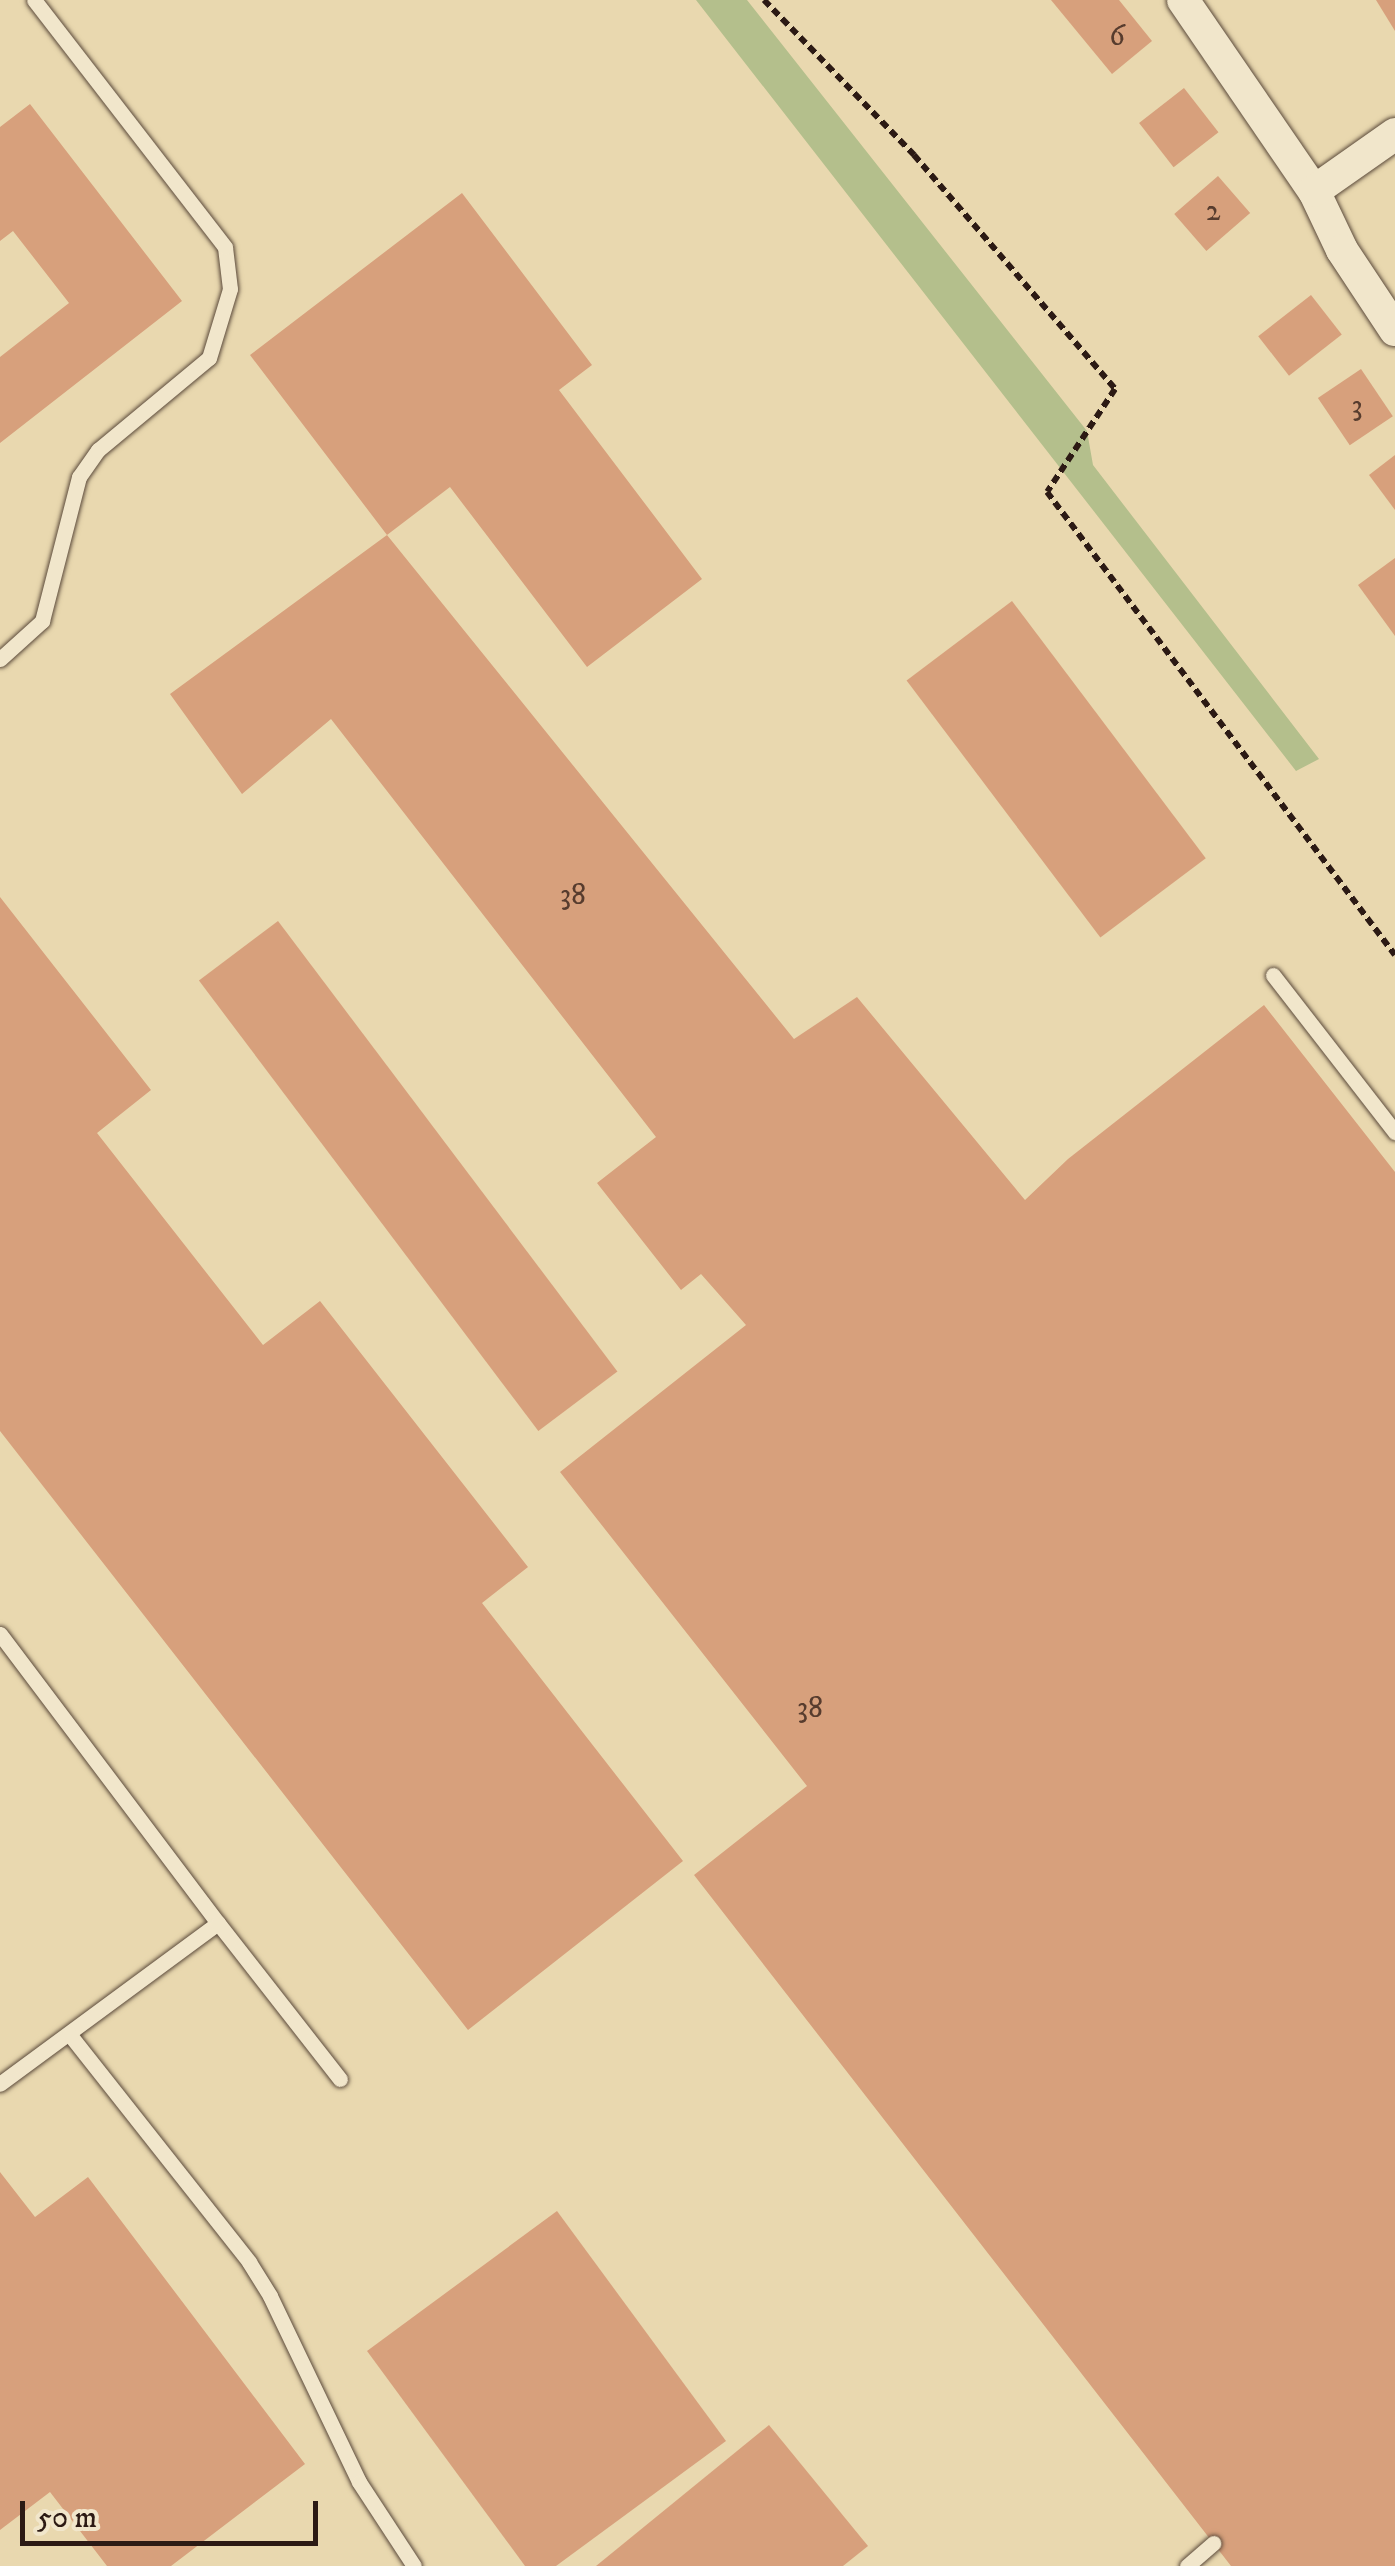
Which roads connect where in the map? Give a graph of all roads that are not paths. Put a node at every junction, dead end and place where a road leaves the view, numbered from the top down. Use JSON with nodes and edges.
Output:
{"nodes":[{"id":1,"x":34,"y":0,"type":"edge"},
{"id":2,"x":1183,"y":0,"type":"edge"},
{"id":3,"x":1395,"y":134,"type":"edge"},
{"id":4,"x":1314,"y":191,"type":"junction"},
{"id":5,"x":1395,"y":330,"type":"edge"},
{"id":6,"x":0,"y":659,"type":"edge"},
{"id":7,"x":1273,"y":975,"type":"dead end"},
{"id":8,"x":1395,"y":1132,"type":"edge"},
{"id":9,"x":0,"y":1634,"type":"edge"},
{"id":10,"x":218,"y":1923,"type":"junction"},
{"id":11,"x":70,"y":2036,"type":"junction"},
{"id":12,"x":340,"y":2079,"type":"dead end"},
{"id":13,"x":0,"y":2084,"type":"edge"},
{"id":14,"x":1214,"y":2543,"type":"dead end"},
{"id":15,"x":414,"y":2566,"type":"edge"},
{"id":16,"x":1187,"y":2566,"type":"edge"}],
"edges":[{"from":1,"to":6,"type":"lane"},
{"from":2,"to":4,"type":"street"},
{"from":3,"to":4,"type":"street"},
{"from":4,"to":5,"type":"street"},
{"from":7,"to":8,"type":"lane"},
{"from":9,"to":10,"type":"lane"},
{"from":10,"to":11,"type":"lane"},
{"from":10,"to":12,"type":"lane"},
{"from":11,"to":13,"type":"lane"},
{"from":11,"to":15,"type":"lane"},
{"from":14,"to":16,"type":"lane"}]}
